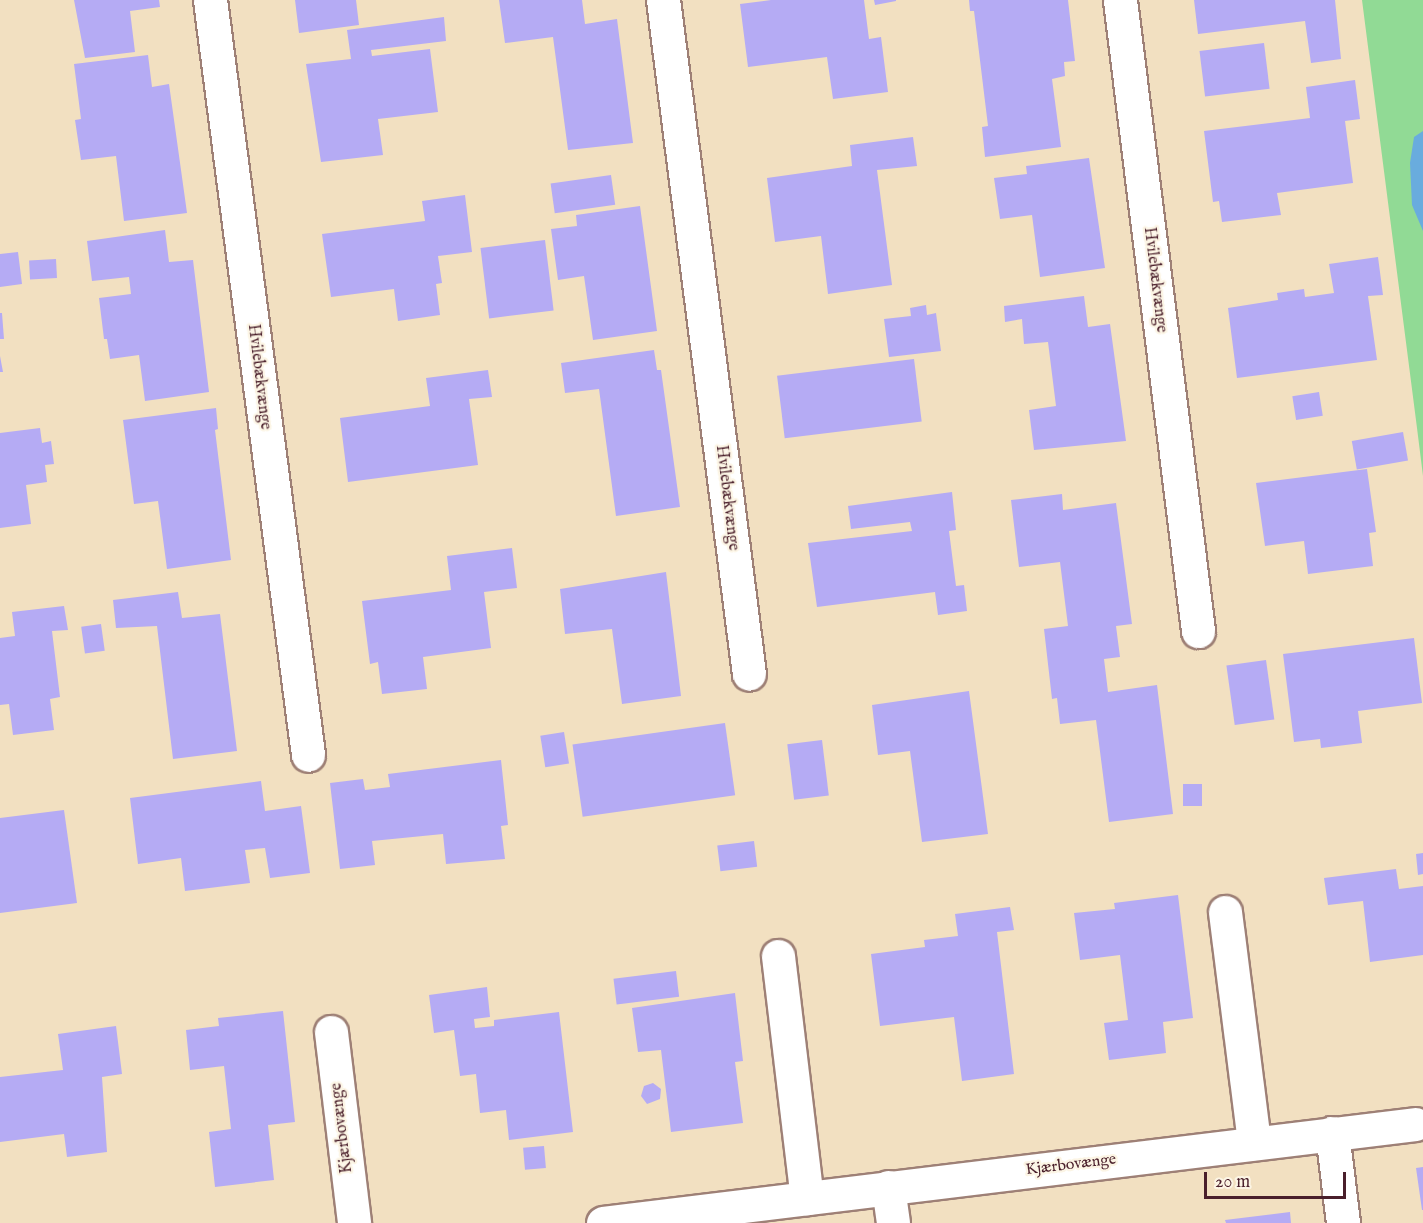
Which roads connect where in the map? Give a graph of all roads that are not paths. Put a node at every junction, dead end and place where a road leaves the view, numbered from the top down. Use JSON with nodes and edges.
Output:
{"nodes":[{"id":1,"x":210,"y":0,"type":"edge"},
{"id":2,"x":663,"y":0,"type":"edge"},
{"id":3,"x":1120,"y":0,"type":"edge"},
{"id":4,"x":1198,"y":631,"type":"dead end"},
{"id":5,"x":749,"y":674,"type":"dead end"},
{"id":6,"x":308,"y":755,"type":"dead end"},
{"id":7,"x":1225,"y":912,"type":"dead end"},
{"id":8,"x":777,"y":956,"type":"dead end"},
{"id":9,"x":331,"y":1032,"type":"dead end"},
{"id":10,"x":1415,"y":1124,"type":"dead end"},
{"id":11,"x":1332,"y":1133,"type":"junction"},
{"id":12,"x":1254,"y":1143,"type":"junction"},
{"id":13,"x":888,"y":1188,"type":"junction"},
{"id":14,"x":807,"y":1198,"type":"junction"},
{"id":15,"x":354,"y":1223,"type":"edge"},
{"id":16,"x":603,"y":1223,"type":"edge"},
{"id":17,"x":893,"y":1223,"type":"edge"},
{"id":18,"x":1343,"y":1223,"type":"edge"}],
"edges":[{"from":1,"to":6,"type":"street","name":"Hvilebækvænge"},
{"from":2,"to":5,"type":"street","name":"Hvilebækvænge"},
{"from":3,"to":4,"type":"street","name":"Hvilebækvænge"},
{"from":7,"to":12,"type":"street"},
{"from":8,"to":14,"type":"street"},
{"from":9,"to":15,"type":"street","name":"Kjærbovænge"},
{"from":10,"to":11,"type":"street","name":"Kjærbovænge"},
{"from":11,"to":12,"type":"street","name":"Kjærbovænge"},
{"from":11,"to":18,"type":"street"},
{"from":12,"to":13,"type":"street","name":"Kjærbovænge"},
{"from":13,"to":14,"type":"street","name":"Kjærbovænge"},
{"from":13,"to":17,"type":"street"},
{"from":14,"to":16,"type":"street","name":"Kjærbovænge"}]}
